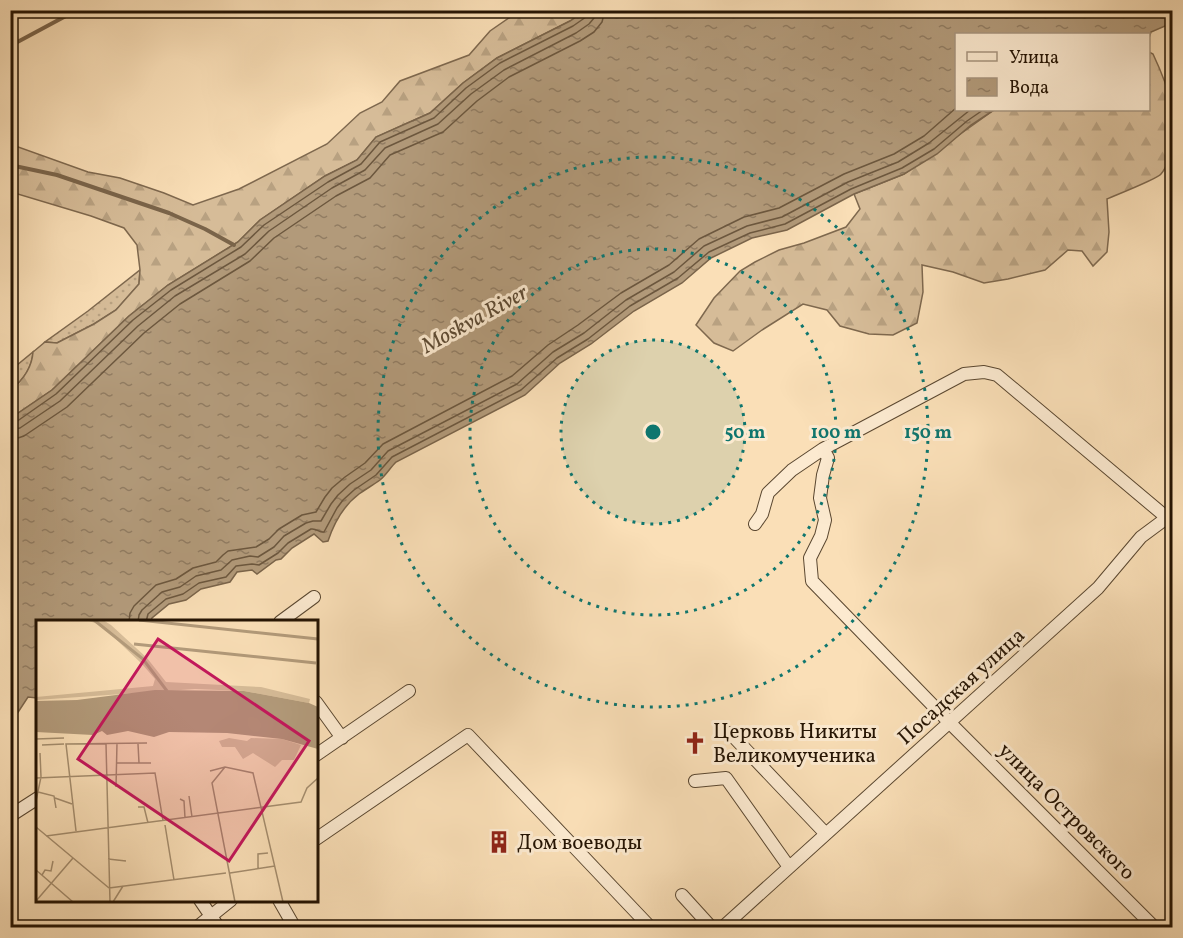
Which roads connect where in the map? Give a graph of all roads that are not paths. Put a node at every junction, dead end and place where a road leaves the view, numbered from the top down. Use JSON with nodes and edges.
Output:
{"nodes":[{"id":1,"x":823,"y":449,"type":"junction"},
{"id":2,"x":1171,"y":518,"type":"edge"},
{"id":3,"x":755,"y":524,"type":"dead end"},
{"id":4,"x":314,"y":597,"type":"dead end"},
{"id":5,"x":281,"y":620,"type":"edge"},
{"id":6,"x":408,"y":691,"type":"dead end"},
{"id":7,"x":318,"y":705,"type":"edge"},
{"id":8,"x":950,"y":723,"type":"junction"},
{"id":9,"x":730,"y":733,"type":"dead end"},
{"id":10,"x":342,"y":738,"type":"junction"},
{"id":11,"x":318,"y":754,"type":"edge"},
{"id":12,"x":695,"y":781,"type":"dead end"},
{"id":13,"x":36,"y":799,"type":"edge"},
{"id":14,"x":10,"y":816,"type":"edge"},
{"id":15,"x":825,"y":833,"type":"junction"},
{"id":16,"x":318,"y":838,"type":"edge"},
{"id":17,"x":789,"y":867,"type":"junction"},
{"id":18,"x":682,"y":895,"type":"dead end"},
{"id":19,"x":201,"y":902,"type":"edge"},
{"id":20,"x":228,"y":902,"type":"edge"},
{"id":21,"x":280,"y":902,"type":"edge"},
{"id":22,"x":211,"y":916,"type":"junction"},
{"id":23,"x":196,"y":927,"type":"edge"},
{"id":24,"x":219,"y":927,"type":"edge"},
{"id":25,"x":295,"y":927,"type":"edge"},
{"id":26,"x":651,"y":927,"type":"edge"},
{"id":27,"x":712,"y":927,"type":"edge"},
{"id":28,"x":722,"y":927,"type":"edge"},
{"id":29,"x":1155,"y":927,"type":"edge"}],
"edges":[{"from":1,"to":2,"type":"street"},
{"from":1,"to":3,"type":"street"},
{"from":1,"to":8,"type":"street","name":"улица Островского"},
{"from":2,"to":8,"type":"street","name":"Посадская улица"},
{"from":4,"to":5,"type":"street"},
{"from":6,"to":10,"type":"street"},
{"from":7,"to":10,"type":"street"},
{"from":8,"to":15,"type":"street","name":"Посадская улица"},
{"from":8,"to":29,"type":"street","name":"улица Островского"},
{"from":9,"to":15,"type":"street"},
{"from":10,"to":11,"type":"street"},
{"from":12,"to":17,"type":"street"},
{"from":13,"to":14,"type":"street"},
{"from":15,"to":17,"type":"street","name":"Посадская улица"},
{"from":16,"to":26,"type":"street"},
{"from":17,"to":28,"type":"street","name":"Посадская улица"},
{"from":18,"to":27,"type":"street"},
{"from":19,"to":22,"type":"street"},
{"from":20,"to":22,"type":"street"},
{"from":21,"to":25,"type":"street"},
{"from":22,"to":23,"type":"street"},
{"from":22,"to":24,"type":"street"}]}
